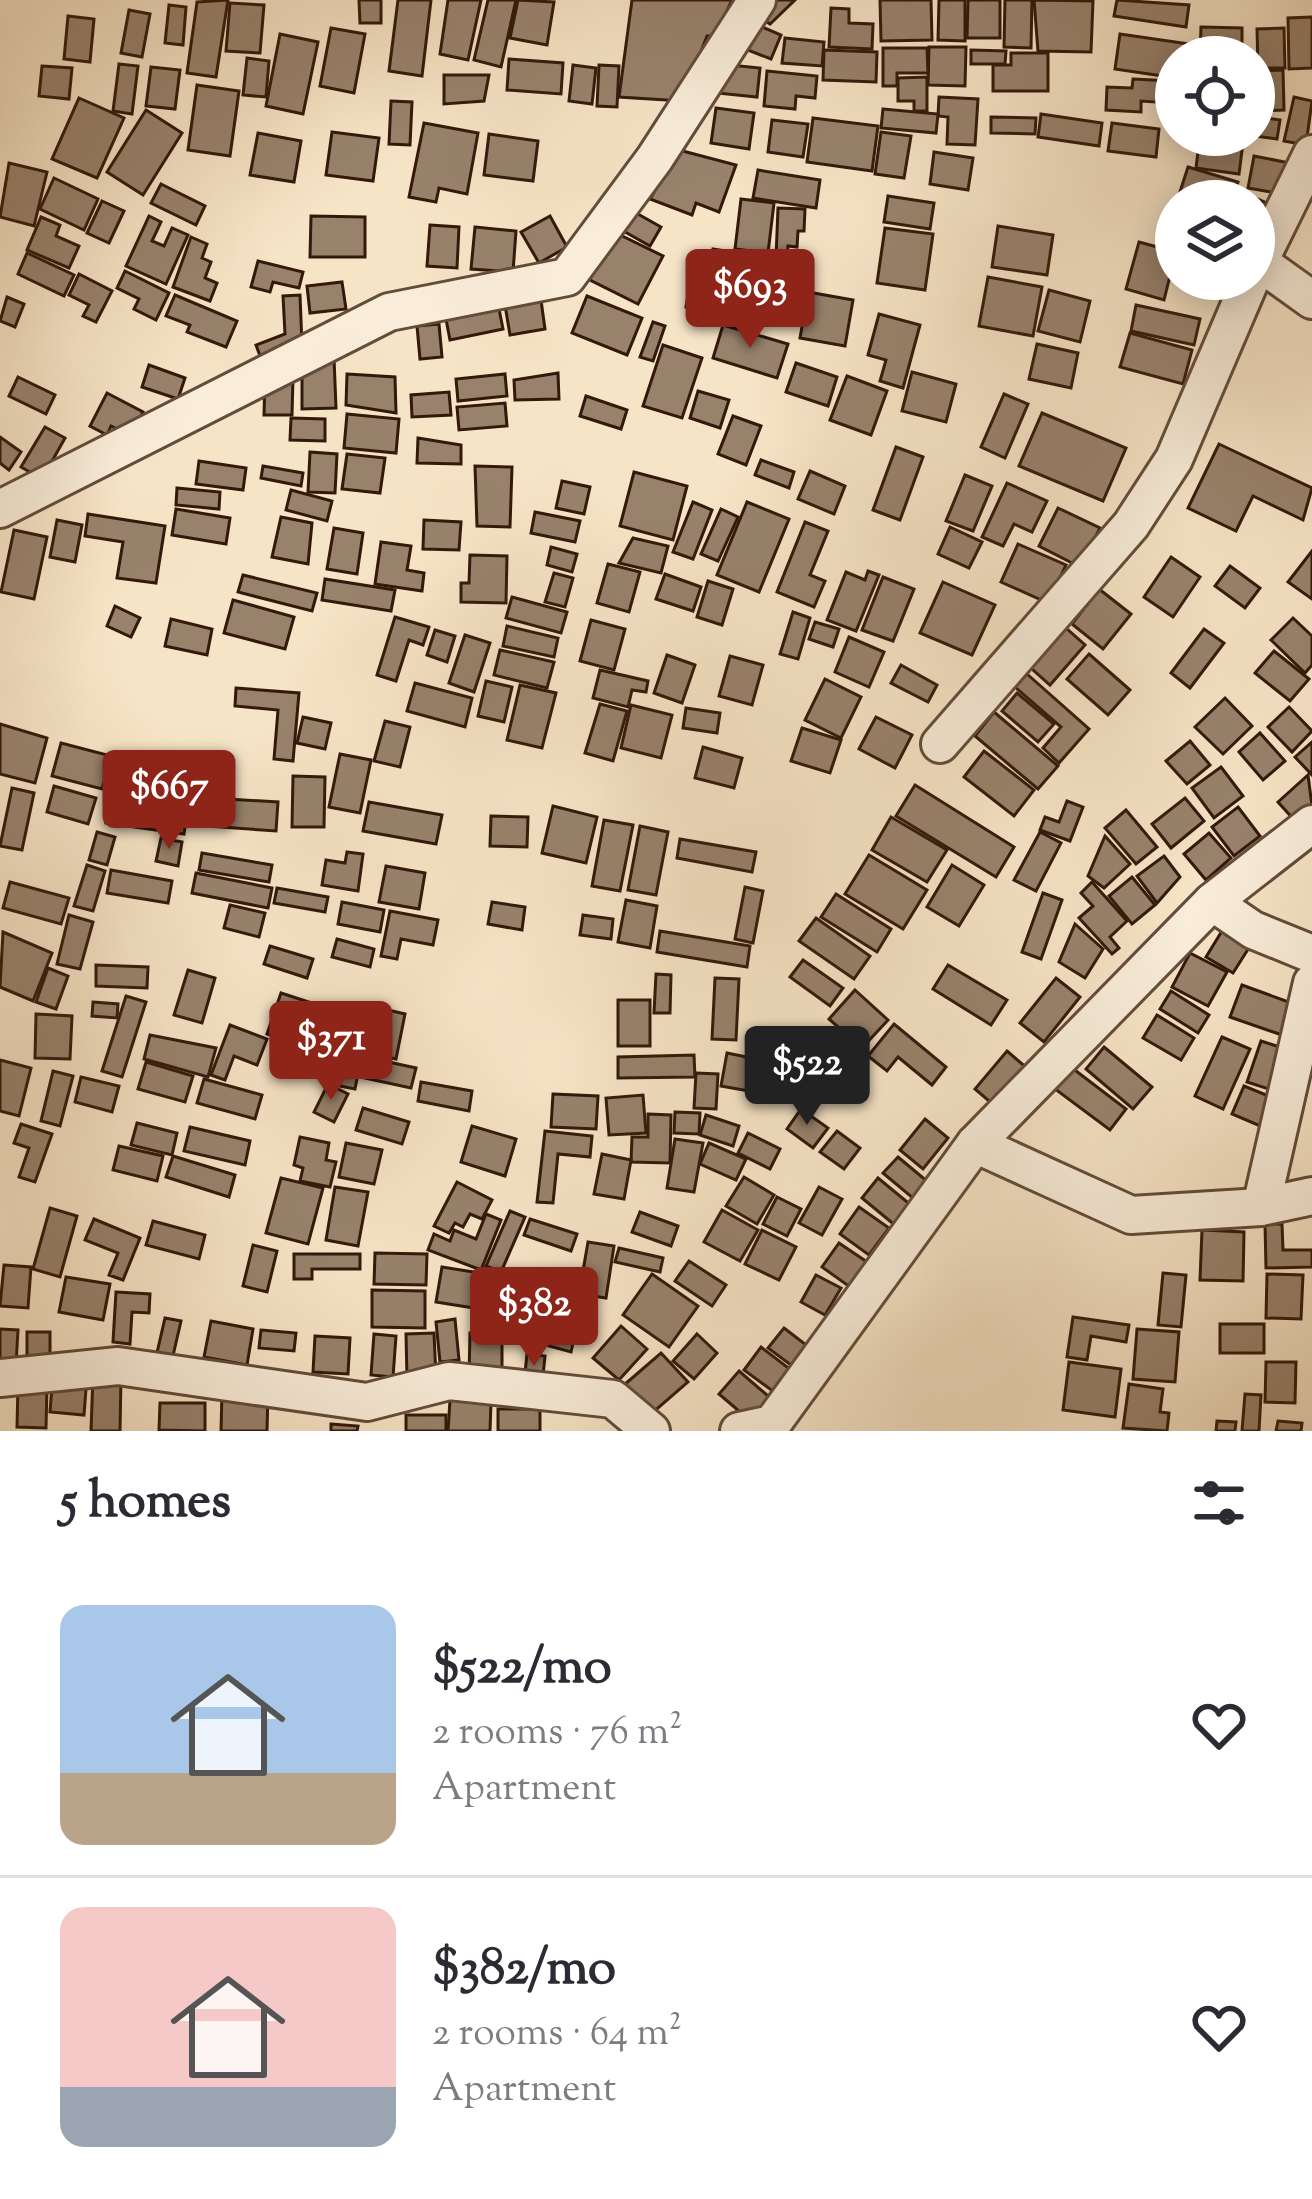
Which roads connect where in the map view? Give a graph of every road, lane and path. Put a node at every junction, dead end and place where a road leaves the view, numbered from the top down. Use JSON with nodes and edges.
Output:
{"nodes":[{"id":1,"x":757,"y":0,"type":"edge"},
{"id":2,"x":1312,"y":154,"type":"edge"},
{"id":3,"x":1275,"y":229,"type":"edge"},
{"id":4,"x":1275,"y":282,"type":"edge"},
{"id":5,"x":1242,"y":300,"type":"edge"},
{"id":6,"x":1312,"y":300,"type":"edge"},
{"id":7,"x":0,"y":509,"type":"edge"},
{"id":8,"x":940,"y":744,"type":"dead end"},
{"id":9,"x":1312,"y":824,"type":"edge"},
{"id":10,"x":1212,"y":902,"type":"junction"},
{"id":11,"x":1312,"y":954,"type":"edge"},
{"id":12,"x":1309,"y":1006,"type":"edge"},
{"id":13,"x":975,"y":1144,"type":"junction"},
{"id":14,"x":1312,"y":1196,"type":"edge"},
{"id":15,"x":1261,"y":1207,"type":"junction"},
{"id":16,"x":0,"y":1378,"type":"edge"},
{"id":17,"x":651,"y":1431,"type":"edge"},
{"id":18,"x":740,"y":1431,"type":"edge"}],
"edges":[{"from":1,"to":7,"type":"street"},
{"from":2,"to":3,"type":"street"},
{"from":4,"to":6,"type":"street"},
{"from":5,"to":8,"type":"street"},
{"from":9,"to":10,"type":"street"},
{"from":10,"to":11,"type":"street"},
{"from":10,"to":13,"type":"street"},
{"from":12,"to":15,"type":"street"},
{"from":13,"to":15,"type":"street"},
{"from":13,"to":18,"type":"street"},
{"from":14,"to":15,"type":"street"},
{"from":16,"to":17,"type":"street"}]}
